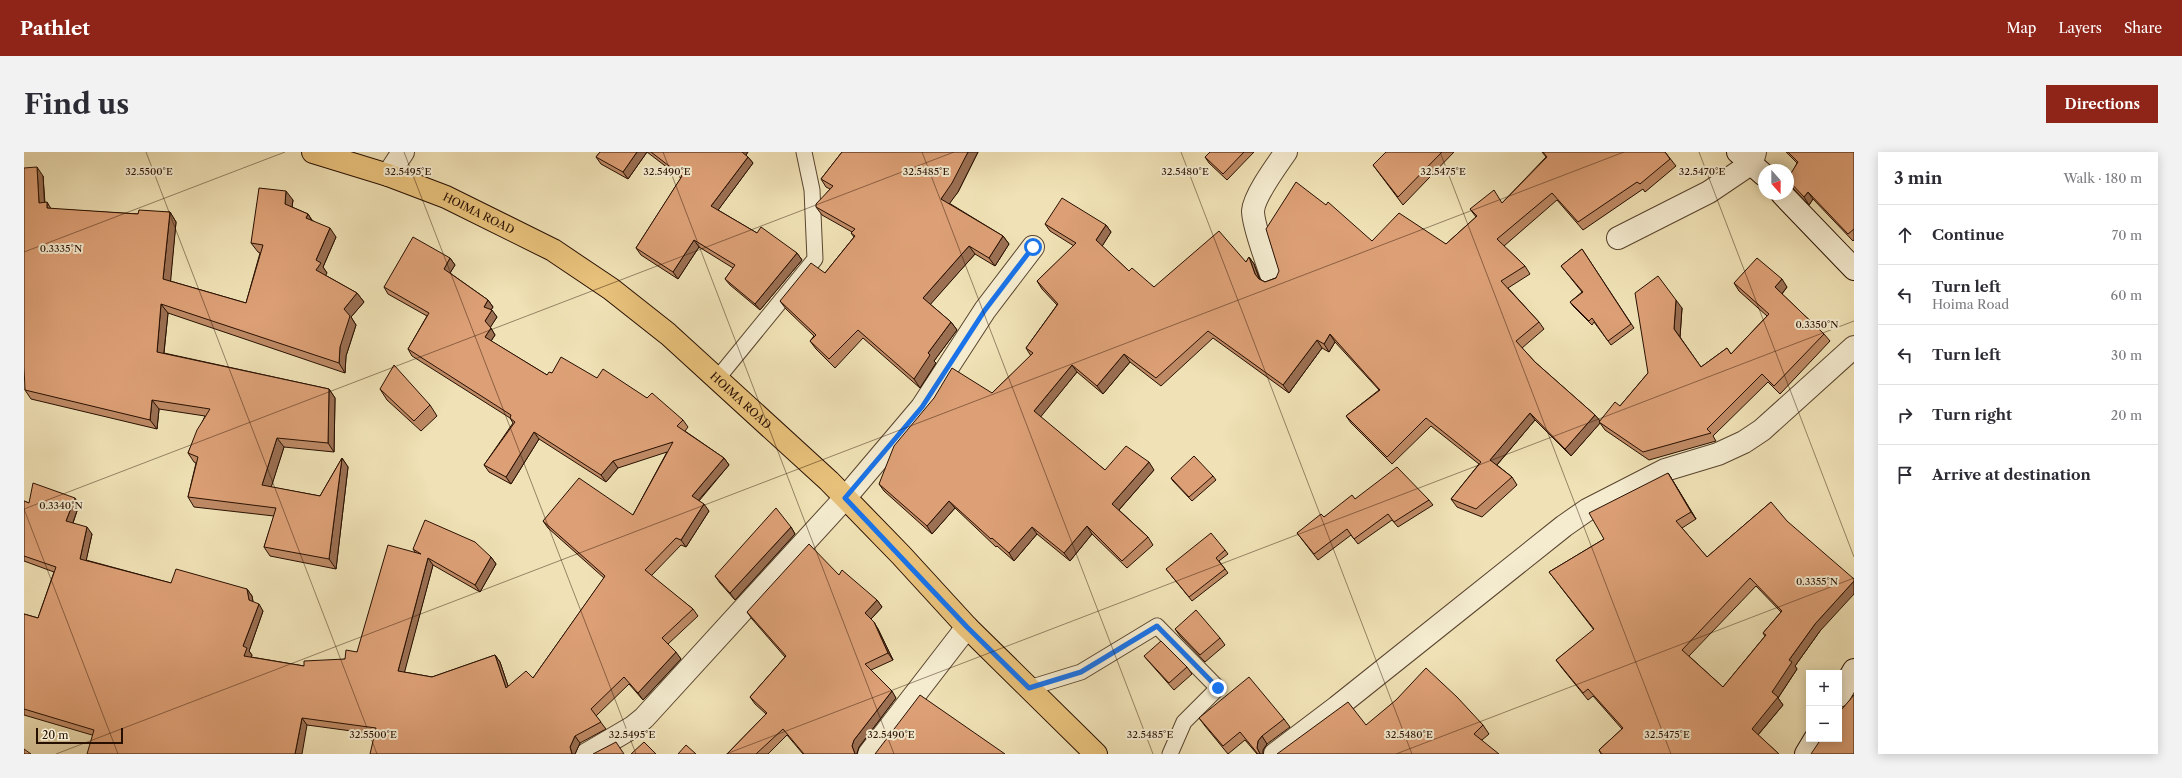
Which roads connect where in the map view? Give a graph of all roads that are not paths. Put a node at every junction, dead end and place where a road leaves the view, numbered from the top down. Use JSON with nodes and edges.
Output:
{"nodes":[{"id":1,"x":313,"y":152,"type":"edge"},
{"id":2,"x":402,"y":152,"type":"edge"},
{"id":3,"x":804,"y":152,"type":"edge"},
{"id":4,"x":1286,"y":152,"type":"edge"},
{"id":5,"x":1752,"y":160,"type":"edge"},
{"id":6,"x":388,"y":175,"type":"junction"},
{"id":7,"x":1788,"y":200,"type":"edge"},
{"id":8,"x":1618,"y":238,"type":"dead end"},
{"id":9,"x":1033,"y":247,"type":"dead end"},
{"id":10,"x":1854,"y":269,"type":"edge"},
{"id":11,"x":1272,"y":277,"type":"dead end"},
{"id":12,"x":1854,"y":347,"type":"edge"},
{"id":13,"x":717,"y":378,"type":"junction"},
{"id":14,"x":845,"y":498,"type":"junction"},
{"id":15,"x":967,"y":627,"type":"junction"},
{"id":16,"x":1854,"y":670,"type":"edge"},
{"id":17,"x":1029,"y":688,"type":"junction"},
{"id":18,"x":1842,"y":691,"type":"edge"},
{"id":19,"x":1813,"y":742,"type":"edge"},
{"id":20,"x":587,"y":754,"type":"edge"},
{"id":21,"x":869,"y":754,"type":"edge"},
{"id":22,"x":1096,"y":754,"type":"edge"},
{"id":23,"x":1170,"y":754,"type":"edge"},
{"id":24,"x":1275,"y":754,"type":"edge"},
{"id":25,"x":1806,"y":754,"type":"edge"}],
"edges":[{"from":1,"to":6,"type":"main road","name":"HOIMA ROAD"},
{"from":2,"to":6,"type":"street"},
{"from":3,"to":13,"type":"lane"},
{"from":4,"to":11,"type":"street"},
{"from":5,"to":8,"type":"street"},
{"from":6,"to":13,"type":"main road","name":"HOIMA ROAD"},
{"from":7,"to":10,"type":"street"},
{"from":9,"to":14,"type":"street"},
{"from":12,"to":24,"type":"street"},
{"from":13,"to":14,"type":"main road","name":"HOIMA ROAD"},
{"from":14,"to":15,"type":"main road","name":"HOIMA ROAD"},
{"from":14,"to":20,"type":"street"},
{"from":15,"to":17,"type":"main road","name":"HOIMA ROAD"},
{"from":15,"to":21,"type":"street"},
{"from":16,"to":18,"type":"street"},
{"from":17,"to":22,"type":"main road","name":"HOIMA ROAD"},
{"from":17,"to":23,"type":"lane"},
{"from":19,"to":25,"type":"street"}]}
